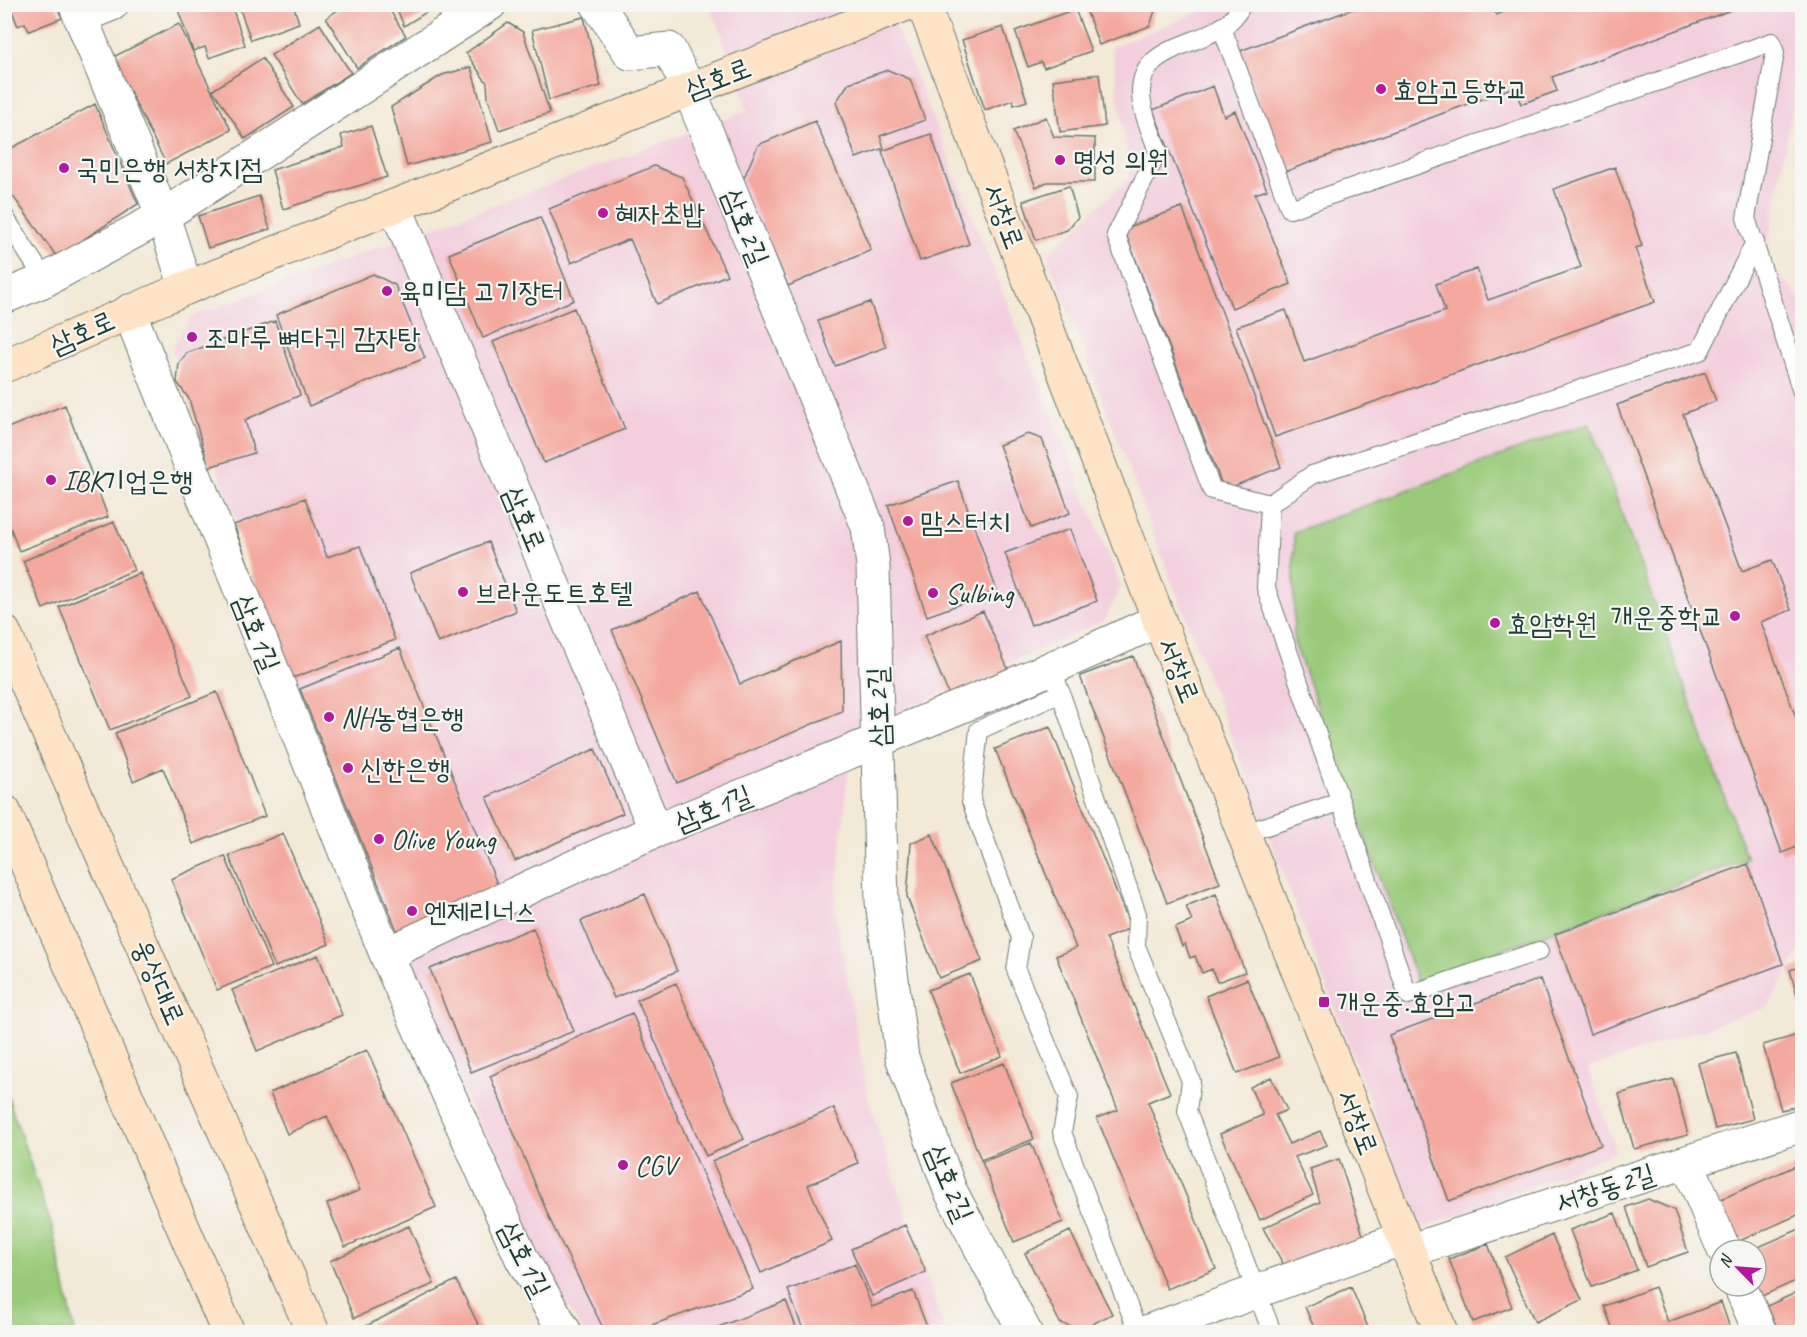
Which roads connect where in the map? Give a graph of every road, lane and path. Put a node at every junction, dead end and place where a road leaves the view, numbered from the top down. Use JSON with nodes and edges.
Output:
{"nodes":[{"id":1,"x":112,"y":4,"type":"edge"},
{"id":2,"x":490,"y":4,"type":"edge"},
{"id":3,"x":597,"y":4,"type":"edge"},
{"id":4,"x":907,"y":4,"type":"edge"},
{"id":5,"x":923,"y":4,"type":"edge"},
{"id":6,"x":1242,"y":4,"type":"edge"},
{"id":7,"x":78,"y":11,"type":"edge"},
{"id":8,"x":1222,"y":28,"type":"junction"},
{"id":9,"x":689,"y":89,"type":"junction"},
{"id":10,"x":395,"y":206,"type":"junction"},
{"id":11,"x":4,"y":216,"type":"edge"},
{"id":12,"x":163,"y":216,"type":"junction"},
{"id":13,"x":1755,"y":242,"type":"junction"},
{"id":14,"x":45,"y":280,"type":"junction"},
{"id":15,"x":186,"y":288,"type":"junction"},
{"id":16,"x":4,"y":297,"type":"edge"},
{"id":17,"x":129,"y":311,"type":"junction"},
{"id":18,"x":4,"y":366,"type":"edge"},
{"id":19,"x":1803,"y":392,"type":"edge"},
{"id":20,"x":1270,"y":504,"type":"junction"},
{"id":21,"x":1159,"y":620,"type":"junction"},
{"id":22,"x":4,"y":632,"type":"edge"},
{"id":23,"x":1056,"y":681,"type":"junction"},
{"id":24,"x":879,"y":742,"type":"junction"},
{"id":25,"x":1340,"y":802,"type":"junction"},
{"id":26,"x":4,"y":812,"type":"edge"},
{"id":27,"x":656,"y":831,"type":"junction"},
{"id":28,"x":1245,"y":833,"type":"junction"},
{"id":29,"x":1539,"y":951,"type":"dead end"},
{"id":30,"x":386,"y":954,"type":"junction"},
{"id":31,"x":1803,"y":1125,"type":"edge"},
{"id":32,"x":1687,"y":1162,"type":"junction"},
{"id":33,"x":1719,"y":1238,"type":"edge"},
{"id":34,"x":1406,"y":1245,"type":"junction"},
{"id":35,"x":1256,"y":1293,"type":"junction"},
{"id":36,"x":1745,"y":1298,"type":"edge"},
{"id":37,"x":228,"y":1332,"type":"edge"},
{"id":38,"x":313,"y":1332,"type":"edge"},
{"id":39,"x":565,"y":1332,"type":"edge"},
{"id":40,"x":1024,"y":1332,"type":"edge"},
{"id":41,"x":1138,"y":1332,"type":"edge"},
{"id":42,"x":1146,"y":1332,"type":"edge"},
{"id":43,"x":1272,"y":1332,"type":"edge"},
{"id":44,"x":1441,"y":1332,"type":"edge"},
{"id":45,"x":1760,"y":1332,"type":"edge"}],
"edges":[{"from":1,"to":7,"type":"street"},
{"from":2,"to":12,"type":"street"},
{"from":3,"to":9,"type":"street","name":"삼호2길"},
{"from":4,"to":9,"type":"street","name":"삼호로"},
{"from":5,"to":21,"type":"street","name":"서창로"},
{"from":6,"to":8,"type":"lane"},
{"from":7,"to":12,"type":"street"},
{"from":8,"to":13,"type":"lane"},
{"from":8,"to":20,"type":"lane"},
{"from":9,"to":10,"type":"street","name":"삼호로"},
{"from":9,"to":24,"type":"street","name":"삼호2길"},
{"from":10,"to":15,"type":"street","name":"삼호로"},
{"from":10,"to":27,"type":"street","name":"삼호로"},
{"from":11,"to":14,"type":"lane"},
{"from":12,"to":14,"type":"street"},
{"from":12,"to":15,"type":"street"},
{"from":13,"to":19,"type":"lane"},
{"from":13,"to":20,"type":"lane"},
{"from":14,"to":16,"type":"street"},
{"from":15,"to":17,"type":"street","name":"삼호로"},
{"from":17,"to":18,"type":"street","name":"삼호로"},
{"from":17,"to":30,"type":"street","name":"삼호1길"},
{"from":20,"to":25,"type":"lane"},
{"from":21,"to":23,"type":"street","name":"삼호1길"},
{"from":21,"to":28,"type":"street","name":"서창로"},
{"from":22,"to":38,"type":"street","name":"웅상대로"},
{"from":23,"to":24,"type":"street","name":"삼호1길"},
{"from":23,"to":35,"type":"lane"},
{"from":23,"to":41,"type":"lane"},
{"from":24,"to":27,"type":"street","name":"삼호1길"},
{"from":24,"to":40,"type":"street","name":"삼호2길"},
{"from":25,"to":28,"type":"lane"},
{"from":25,"to":29,"type":"lane"},
{"from":26,"to":37,"type":"street"},
{"from":27,"to":30,"type":"street","name":"삼호1길"},
{"from":28,"to":34,"type":"street","name":"서창로"},
{"from":30,"to":39,"type":"street","name":"삼호1길"},
{"from":31,"to":32,"type":"street","name":"서창동2길"},
{"from":32,"to":33,"type":"street"},
{"from":32,"to":34,"type":"street","name":"서창동2길"},
{"from":34,"to":35,"type":"street","name":"서창동2길"},
{"from":34,"to":44,"type":"street","name":"서창로"},
{"from":35,"to":42,"type":"street","name":"서창동2길"},
{"from":35,"to":43,"type":"lane"},
{"from":36,"to":45,"type":"street"}]}
